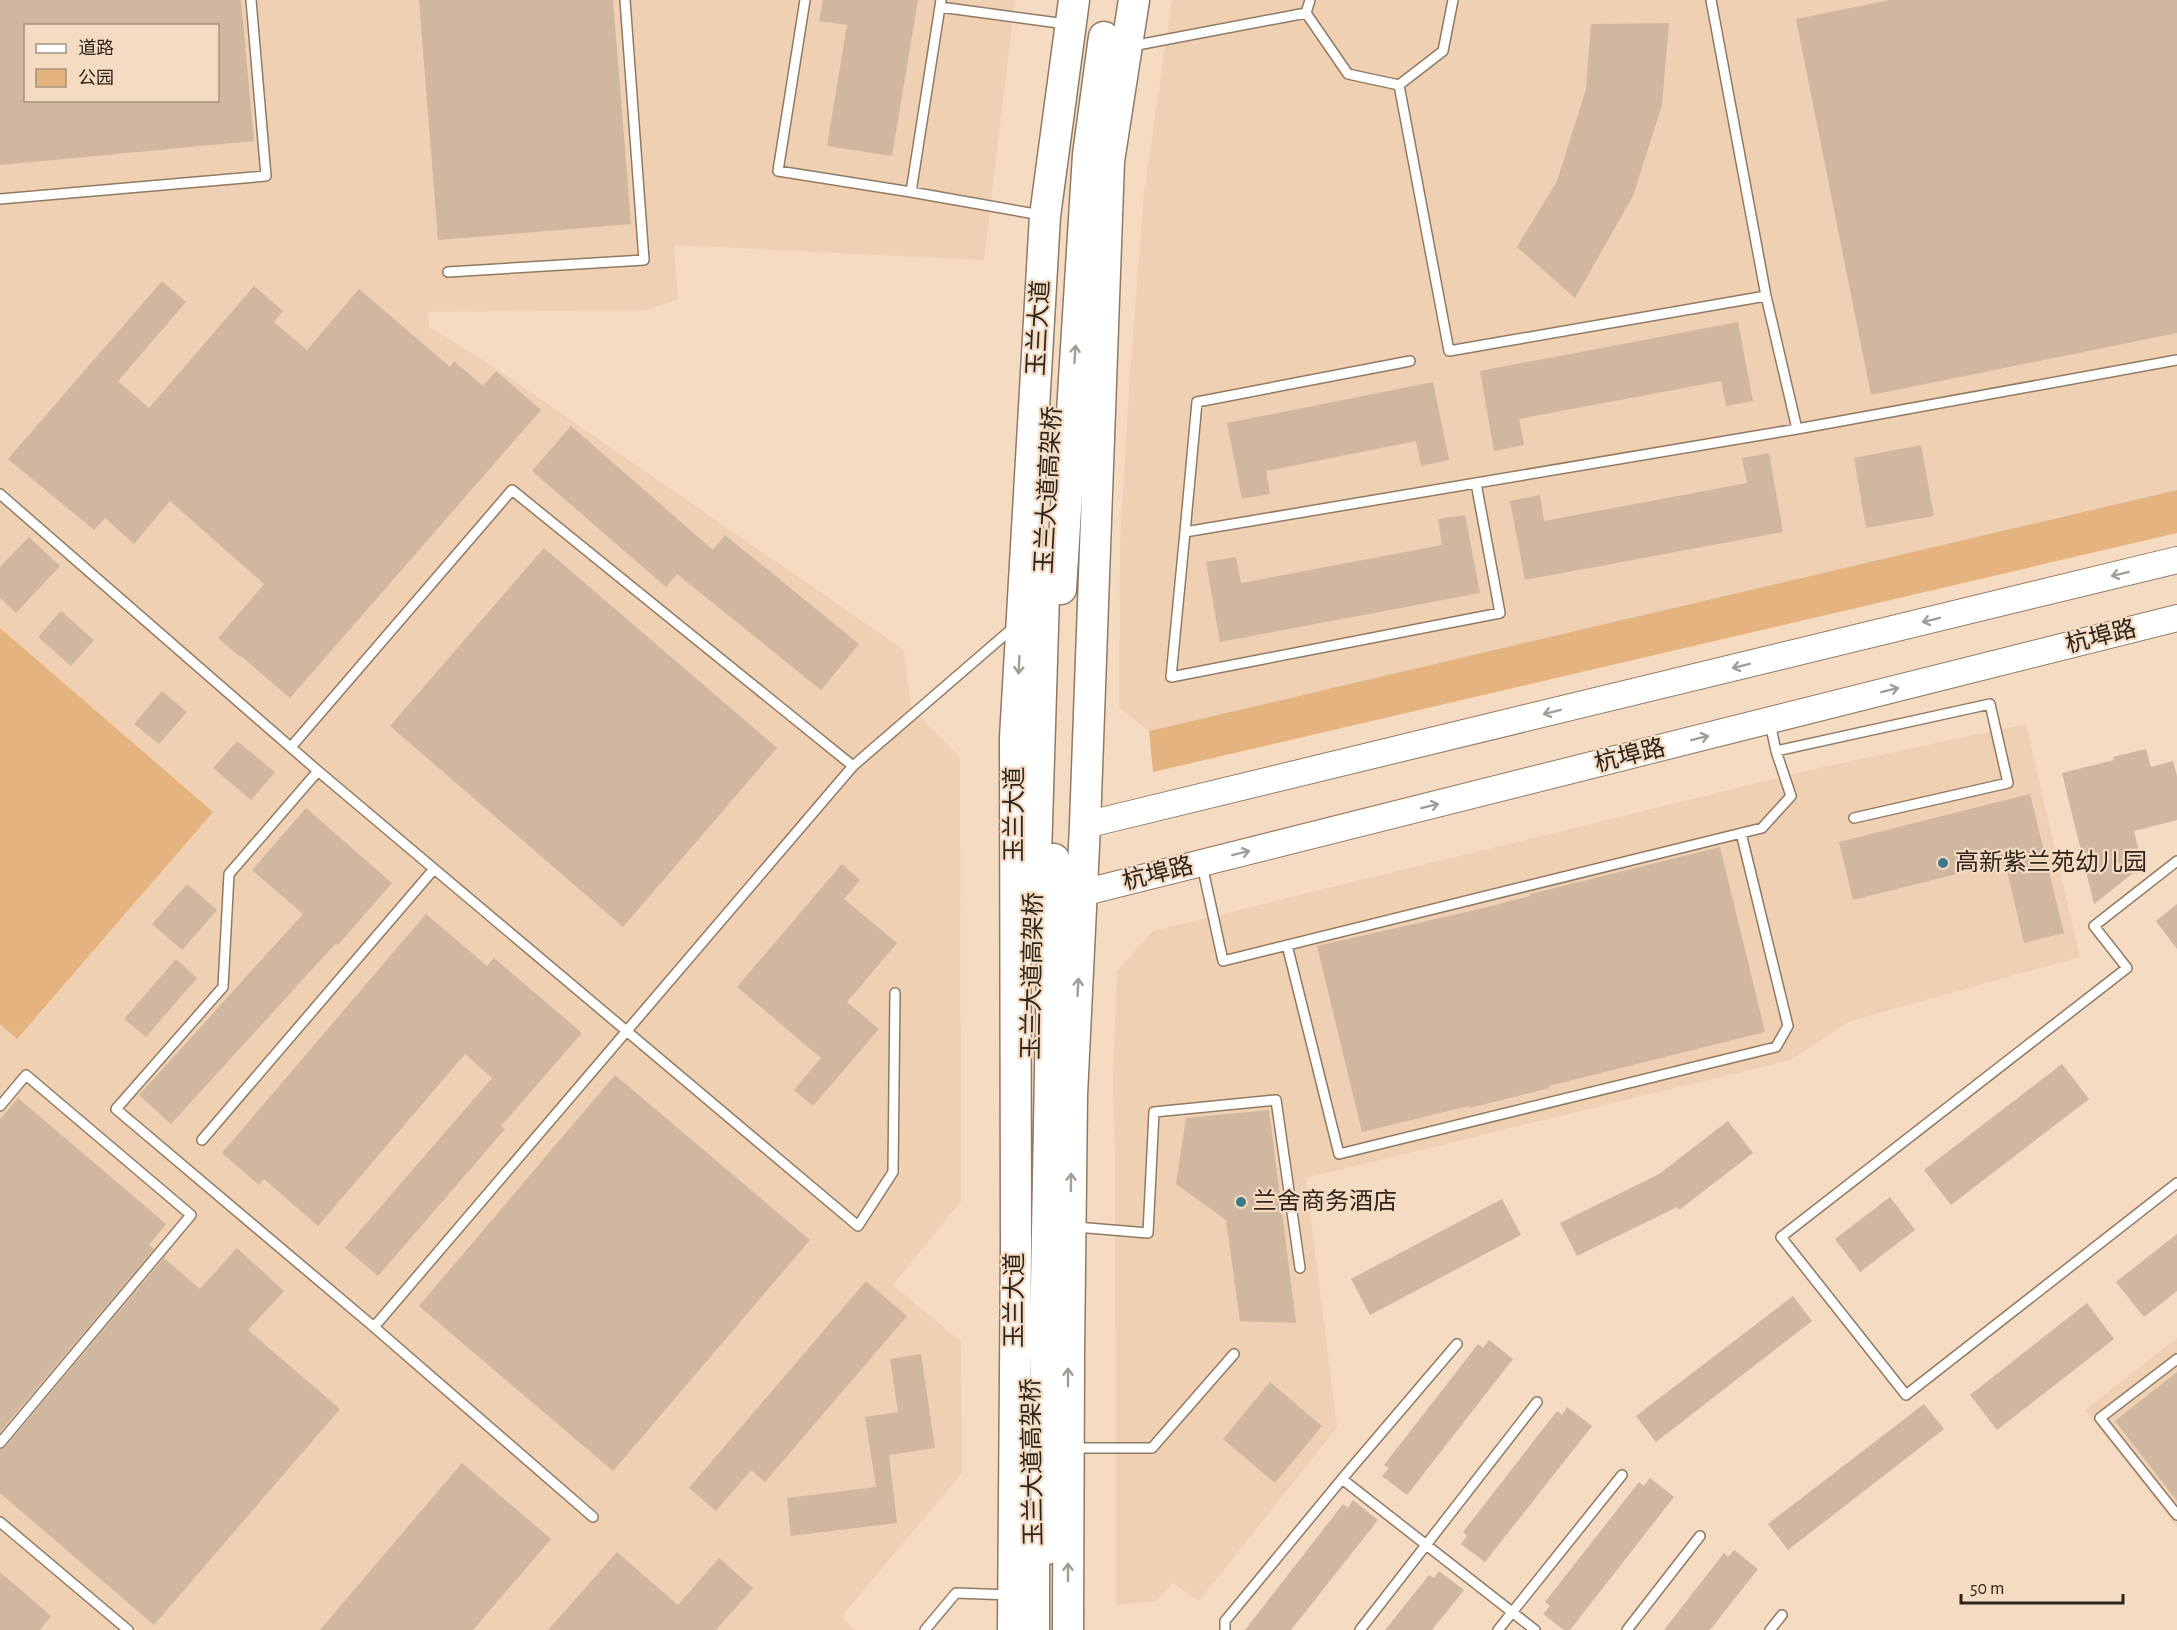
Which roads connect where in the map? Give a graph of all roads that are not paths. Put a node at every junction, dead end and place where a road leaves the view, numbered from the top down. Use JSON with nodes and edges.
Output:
{"nodes":[{"id":1,"x":251,"y":0,"type":"edge"},
{"id":2,"x":625,"y":0,"type":"edge"},
{"id":3,"x":805,"y":0,"type":"edge"},
{"id":4,"x":1134,"y":0,"type":"edge"},
{"id":5,"x":1310,"y":0,"type":"edge"},
{"id":6,"x":1453,"y":0,"type":"edge"},
{"id":7,"x":1711,"y":0,"type":"edge"},
{"id":8,"x":941,"y":4,"type":"edge"},
{"id":9,"x":1306,"y":14,"type":"junction"},
{"id":10,"x":1093,"y":29,"type":"edge"},
{"id":11,"x":1399,"y":85,"type":"junction"},
{"id":12,"x":911,"y":192,"type":"junction"},
{"id":13,"x":0,"y":199,"type":"edge"},
{"id":14,"x":1045,"y":216,"type":"junction"},
{"id":15,"x":448,"y":273,"type":"dead end"},
{"id":16,"x":1766,"y":296,"type":"junction"},
{"id":17,"x":2177,"y":360,"type":"edge"},
{"id":18,"x":1410,"y":361,"type":"dead end"},
{"id":19,"x":1797,"y":429,"type":"junction"},
{"id":20,"x":1476,"y":483,"type":"junction"},
{"id":21,"x":0,"y":494,"type":"edge"},
{"id":22,"x":1185,"y":532,"type":"junction"},
{"id":23,"x":2177,"y":560,"type":"edge"},
{"id":24,"x":2177,"y":618,"type":"edge"},
{"id":25,"x":1022,"y":620,"type":"junction"},
{"id":26,"x":1770,"y":720,"type":"junction"},
{"id":27,"x":291,"y":747,"type":"junction"},
{"id":28,"x":1776,"y":751,"type":"junction"},
{"id":29,"x":853,"y":766,"type":"junction"},
{"id":30,"x":318,"y":771,"type":"junction"},
{"id":31,"x":1854,"y":818,"type":"dead end"},
{"id":32,"x":1086,"y":825,"type":"junction"},
{"id":33,"x":1741,"y":833,"type":"junction"},
{"id":34,"x":2177,"y":861,"type":"edge"},
{"id":35,"x":1202,"y":863,"type":"junction"},
{"id":36,"x":434,"y":869,"type":"junction"},
{"id":37,"x":1082,"y":893,"type":"junction"},
{"id":38,"x":1287,"y":945,"type":"junction"},
{"id":39,"x":895,"y":993,"type":"dead end"},
{"id":40,"x":626,"y":1031,"type":"junction"},
{"id":41,"x":0,"y":1106,"type":"edge"},
{"id":42,"x":202,"y":1140,"type":"dead end"},
{"id":43,"x":2177,"y":1183,"type":"edge"},
{"id":44,"x":1070,"y":1227,"type":"junction"},
{"id":45,"x":1300,"y":1268,"type":"dead end"},
{"id":46,"x":374,"y":1327,"type":"junction"},
{"id":47,"x":1457,"y":1344,"type":"dead end"},
{"id":48,"x":1234,"y":1354,"type":"dead end"},
{"id":49,"x":2177,"y":1359,"type":"edge"},
{"id":50,"x":1537,"y":1402,"type":"dead end"},
{"id":51,"x":0,"y":1443,"type":"edge"},
{"id":52,"x":1068,"y":1448,"type":"junction"},
{"id":53,"x":1622,"y":1475,"type":"dead end"},
{"id":54,"x":1342,"y":1479,"type":"junction"},
{"id":55,"x":2177,"y":1515,"type":"edge"},
{"id":56,"x":593,"y":1517,"type":"dead end"},
{"id":57,"x":0,"y":1522,"type":"edge"},
{"id":58,"x":1700,"y":1536,"type":"dead end"},
{"id":59,"x":1426,"y":1545,"type":"junction"},
{"id":60,"x":1013,"y":1595,"type":"junction"},
{"id":61,"x":1512,"y":1612,"type":"junction"},
{"id":62,"x":1782,"y":1615,"type":"dead end"},
{"id":63,"x":128,"y":1630,"type":"edge"},
{"id":64,"x":925,"y":1630,"type":"edge"},
{"id":65,"x":1013,"y":1630,"type":"edge"},
{"id":66,"x":1034,"y":1630,"type":"edge"},
{"id":67,"x":1048,"y":1630,"type":"edge"},
{"id":68,"x":1068,"y":1630,"type":"edge"},
{"id":69,"x":1225,"y":1630,"type":"edge"},
{"id":70,"x":1360,"y":1630,"type":"edge"},
{"id":71,"x":1498,"y":1630,"type":"edge"},
{"id":72,"x":1535,"y":1630,"type":"edge"},
{"id":73,"x":1628,"y":1630,"type":"edge"},
{"id":74,"x":1770,"y":1630,"type":"edge"}],
"edges":[{"from":1,"to":13,"type":"lane"},
{"from":2,"to":15,"type":"lane"},
{"from":3,"to":12,"type":"lane"},
{"from":4,"to":10,"type":"main road","name":"玉兰大道"},
{"from":5,"to":9,"type":"lane"},
{"from":6,"to":11,"type":"lane"},
{"from":7,"to":16,"type":"lane"},
{"from":8,"to":10,"type":"lane"},
{"from":8,"to":12,"type":"lane"},
{"from":9,"to":10,"type":"lane"},
{"from":9,"to":11,"type":"lane"},
{"from":10,"to":14,"type":"main road","name":"玉兰大道"},
{"from":10,"to":32,"type":"main road","name":"玉兰大道"},
{"from":10,"to":66,"type":"main road","name":"玉兰大道高架桥"},
{"from":67,"to":10,"type":"main road","name":"玉兰大道高架桥","one_way":true},
{"from":11,"to":16,"type":"lane"},
{"from":12,"to":14,"type":"lane"},
{"from":14,"to":25,"type":"main road","name":"玉兰大道"},
{"from":16,"to":19,"type":"lane"},
{"from":17,"to":19,"type":"lane"},
{"from":18,"to":22,"type":"lane"},
{"from":19,"to":20,"type":"lane"},
{"from":20,"to":22,"type":"lane"},
{"from":20,"to":22,"type":"lane"},
{"from":21,"to":27,"type":"lane"},
{"from":23,"to":32,"type":"main road","one_way":true},
{"from":26,"to":24,"type":"main road","name":"杭埠路","one_way":true},
{"from":25,"to":29,"type":"lane"},
{"from":25,"to":60,"type":"main road","name":"玉兰大道","one_way":true},
{"from":26,"to":28,"type":"lane"},
{"from":35,"to":26,"type":"main road","name":"杭埠路","one_way":true},
{"from":27,"to":29,"type":"lane"},
{"from":27,"to":30,"type":"lane"},
{"from":28,"to":31,"type":"lane"},
{"from":28,"to":33,"type":"lane"},
{"from":29,"to":40,"type":"lane"},
{"from":30,"to":36,"type":"lane"},
{"from":30,"to":46,"type":"lane"},
{"from":32,"to":37,"type":"main road","name":"玉兰大道"},
{"from":33,"to":38,"type":"lane"},
{"from":33,"to":38,"type":"lane"},
{"from":34,"to":43,"type":"lane"},
{"from":35,"to":37,"type":"main road","name":"杭埠路"},
{"from":35,"to":38,"type":"lane"},
{"from":36,"to":40,"type":"lane"},
{"from":36,"to":42,"type":"lane"},
{"from":44,"to":37,"type":"main road","name":"玉兰大道","one_way":true},
{"from":39,"to":40,"type":"lane"},
{"from":40,"to":46,"type":"lane"},
{"from":41,"to":51,"type":"lane"},
{"from":44,"to":45,"type":"lane"},
{"from":52,"to":44,"type":"main road","name":"玉兰大道","one_way":true},
{"from":46,"to":56,"type":"lane"},
{"from":47,"to":54,"type":"lane"},
{"from":48,"to":52,"type":"lane"},
{"from":49,"to":55,"type":"lane"},
{"from":50,"to":59,"type":"lane"},
{"from":68,"to":52,"type":"main road","name":"玉兰大道","one_way":true},
{"from":53,"to":61,"type":"lane"},
{"from":54,"to":59,"type":"lane"},
{"from":54,"to":69,"type":"lane"},
{"from":57,"to":63,"type":"lane"},
{"from":58,"to":73,"type":"lane"},
{"from":59,"to":61,"type":"lane"},
{"from":59,"to":70,"type":"lane"},
{"from":60,"to":64,"type":"lane"},
{"from":60,"to":65,"type":"main road","name":"玉兰大道"},
{"from":61,"to":71,"type":"lane"},
{"from":61,"to":72,"type":"lane"},
{"from":62,"to":74,"type":"lane"}]}
